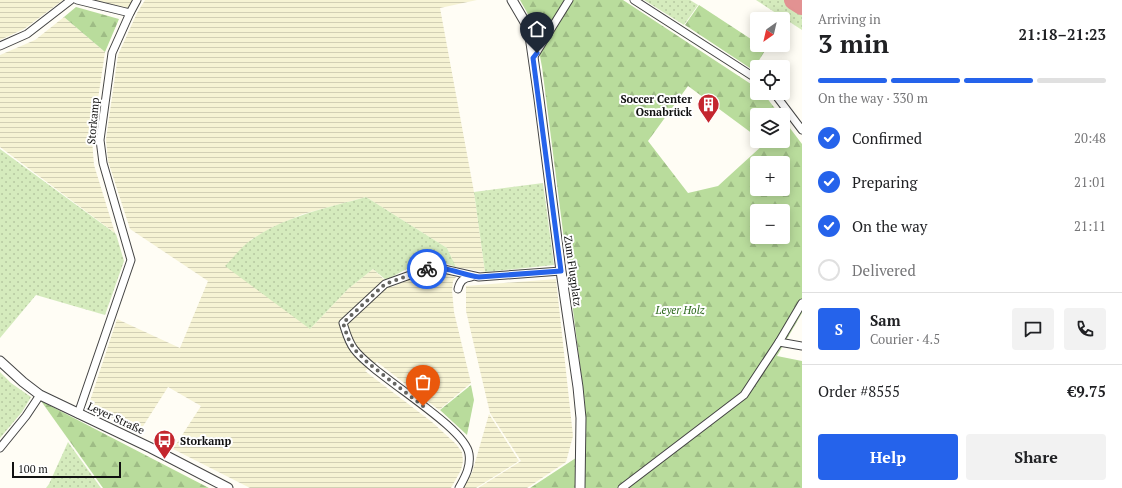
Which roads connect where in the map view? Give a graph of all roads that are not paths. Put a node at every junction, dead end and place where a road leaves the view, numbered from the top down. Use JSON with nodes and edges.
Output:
{"nodes":[{"id":1,"x":71,"y":0,"type":"edge"},
{"id":2,"x":76,"y":0,"type":"edge"},
{"id":3,"x":137,"y":0,"type":"edge"},
{"id":4,"x":512,"y":0,"type":"edge"},
{"id":5,"x":569,"y":0,"type":"edge"},
{"id":6,"x":634,"y":0,"type":"edge"},
{"id":7,"x":130,"y":13,"type":"junction"},
{"id":8,"x":0,"y":46,"type":"edge"},
{"id":9,"x":533,"y":58,"type":"junction"},
{"id":10,"x":750,"y":75,"type":"edge"},
{"id":11,"x":779,"y":100,"type":"edge"},
{"id":12,"x":802,"y":130,"type":"edge"},
{"id":13,"x":561,"y":271,"type":"junction"},
{"id":14,"x":472,"y":276,"type":"junction"},
{"id":15,"x":458,"y":289,"type":"dead end"},
{"id":16,"x":802,"y":303,"type":"edge"},
{"id":17,"x":779,"y":342,"type":"junction"},
{"id":18,"x":802,"y":346,"type":"edge"},
{"id":19,"x":0,"y":361,"type":"edge"},
{"id":20,"x":40,"y":395,"type":"junction"},
{"id":21,"x":78,"y":414,"type":"junction"},
{"id":22,"x":0,"y":448,"type":"edge"},
{"id":23,"x":228,"y":488,"type":"edge"},
{"id":24,"x":459,"y":488,"type":"edge"},
{"id":25,"x":580,"y":488,"type":"edge"},
{"id":26,"x":622,"y":488,"type":"edge"}],
"edges":[{"from":1,"to":8,"type":"street"},
{"from":2,"to":7,"type":"street"},
{"from":3,"to":7,"type":"street","name":"Storkamp"},
{"from":4,"to":9,"type":"street","name":"Zum Flugplatz"},
{"from":5,"to":9,"type":"street"},
{"from":6,"to":10,"type":"street"},
{"from":7,"to":21,"type":"street","name":"Storkamp"},
{"from":9,"to":13,"type":"street","name":"Zum Flugplatz"},
{"from":11,"to":12,"type":"street"},
{"from":13,"to":14,"type":"street"},
{"from":13,"to":25,"type":"street","name":"Zum Flugplatz"},
{"from":14,"to":15,"type":"street"},
{"from":14,"to":24,"type":"street"},
{"from":16,"to":17,"type":"street"},
{"from":17,"to":18,"type":"street"},
{"from":17,"to":26,"type":"street"},
{"from":19,"to":20,"type":"street","name":"Leyer Straße"},
{"from":20,"to":21,"type":"street","name":"Leyer Straße"},
{"from":20,"to":22,"type":"street"},
{"from":21,"to":23,"type":"street","name":"Leyer Straße"}]}
